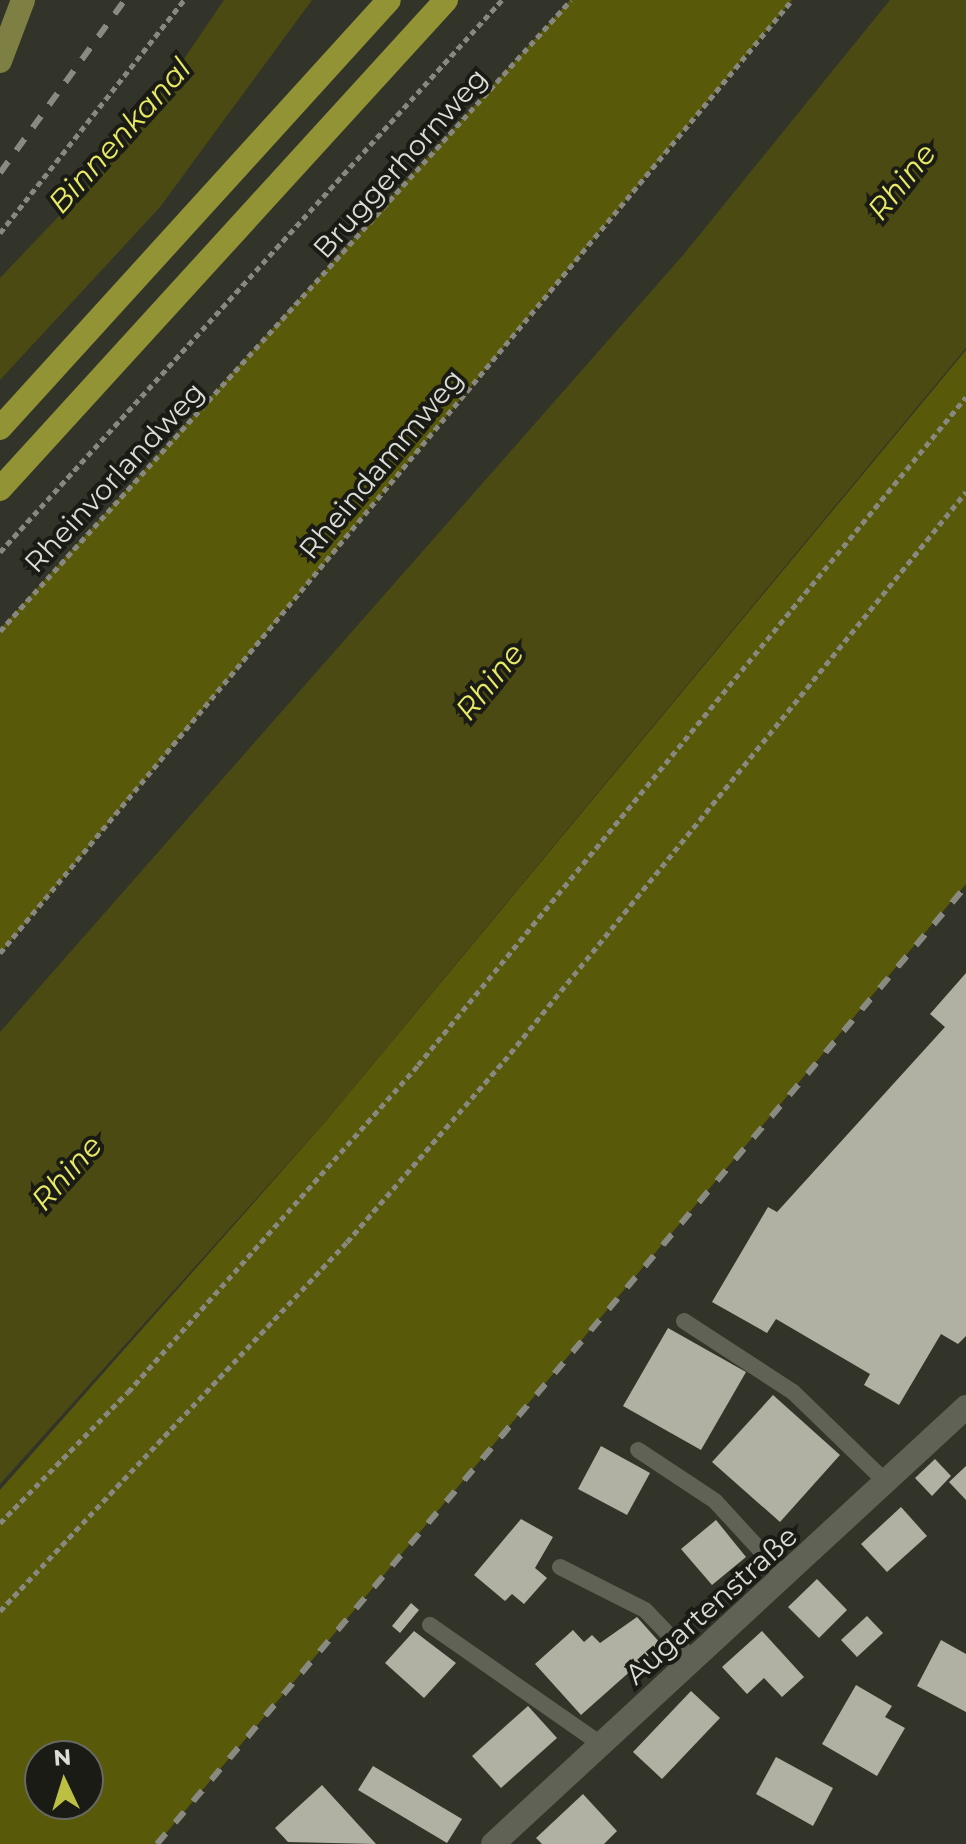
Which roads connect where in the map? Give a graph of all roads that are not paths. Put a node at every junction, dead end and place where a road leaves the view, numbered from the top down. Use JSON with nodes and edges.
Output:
{"nodes":[{"id":1,"x":23,"y":0,"type":"edge"},
{"id":2,"x":389,"y":0,"type":"edge"},
{"id":3,"x":446,"y":0,"type":"edge"},
{"id":4,"x":0,"y":61,"type":"edge"},
{"id":5,"x":0,"y":428,"type":"edge"},
{"id":6,"x":0,"y":489,"type":"edge"},
{"id":7,"x":684,"y":1321,"type":"dead end"},
{"id":8,"x":966,"y":1407,"type":"edge"},
{"id":9,"x":638,"y":1450,"type":"dead end"},
{"id":10,"x":888,"y":1484,"type":"junction"},
{"id":11,"x":560,"y":1567,"type":"dead end"},
{"id":12,"x":785,"y":1577,"type":"junction"},
{"id":13,"x":430,"y":1625,"type":"dead end"},
{"id":14,"x":694,"y":1661,"type":"junction"},
{"id":15,"x":602,"y":1745,"type":"junction"},
{"id":16,"x":493,"y":1844,"type":"edge"}],
"edges":[{"from":1,"to":4,"type":"main road"},
{"from":2,"to":5,"type":"highway"},
{"from":3,"to":6,"type":"highway"},
{"from":7,"to":10,"type":"lane"},
{"from":8,"to":10,"type":"street","name":"Augartenstraße"},
{"from":9,"to":12,"type":"lane"},
{"from":10,"to":12,"type":"street","name":"Augartenstraße"},
{"from":11,"to":14,"type":"lane"},
{"from":12,"to":14,"type":"street","name":"Augartenstraße"},
{"from":13,"to":15,"type":"lane"},
{"from":14,"to":15,"type":"street","name":"Augartenstraße"},
{"from":15,"to":16,"type":"street","name":"Augartenstraße"}]}
